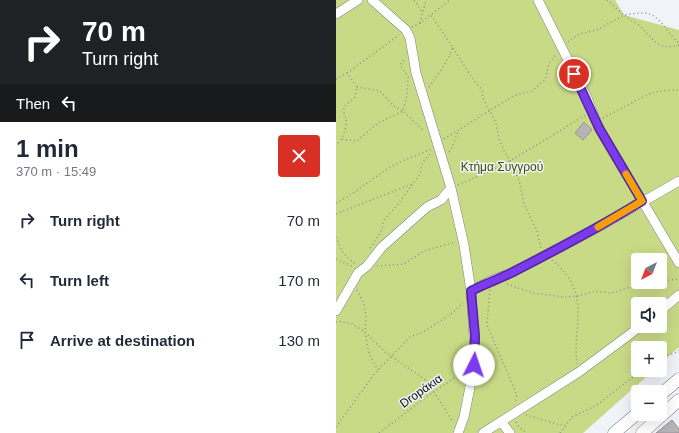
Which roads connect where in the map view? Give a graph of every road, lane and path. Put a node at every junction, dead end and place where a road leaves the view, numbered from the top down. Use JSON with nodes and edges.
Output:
{"nodes":[{"id":1,"x":359,"y":0,"type":"edge"},
{"id":2,"x":414,"y":0,"type":"edge"},
{"id":3,"x":426,"y":0,"type":"edge"},
{"id":4,"x":450,"y":0,"type":"edge"},
{"id":5,"x":538,"y":0,"type":"edge"},
{"id":6,"x":607,"y":0,"type":"edge"},
{"id":7,"x":372,"y":1,"type":"edge"},
{"id":8,"x":423,"y":12,"type":"junction"},
{"id":9,"x":336,"y":14,"type":"edge"},
{"id":10,"x":431,"y":15,"type":"junction"},
{"id":11,"x":624,"y":15,"type":"junction"},
{"id":12,"x":420,"y":24,"type":"junction"},
{"id":13,"x":406,"y":30,"type":"junction"},
{"id":14,"x":679,"y":44,"type":"edge"},
{"id":15,"x":412,"y":46,"type":"junction"},
{"id":16,"x":453,"y":48,"type":"junction"},
{"id":17,"x":562,"y":49,"type":"junction"},
{"id":18,"x":347,"y":73,"type":"junction"},
{"id":19,"x":336,"y":80,"type":"edge"},
{"id":20,"x":356,"y":87,"type":"junction"},
{"id":21,"x":679,"y":90,"type":"edge"},
{"id":22,"x":423,"y":95,"type":"junction"},
{"id":23,"x":403,"y":111,"type":"junction"},
{"id":24,"x":490,"y":111,"type":"junction"},
{"id":25,"x":592,"y":111,"type":"junction"},
{"id":26,"x":596,"y":121,"type":"junction"},
{"id":27,"x":458,"y":130,"type":"junction"},
{"id":28,"x":342,"y":139,"type":"junction"},
{"id":29,"x":438,"y":143,"type":"junction"},
{"id":30,"x":336,"y":145,"type":"edge"},
{"id":31,"x":442,"y":159,"type":"junction"},
{"id":32,"x":510,"y":160,"type":"junction"},
{"id":33,"x":679,"y":181,"type":"edge"},
{"id":34,"x":412,"y":184,"type":"junction"},
{"id":35,"x":451,"y":188,"type":"junction"},
{"id":36,"x":445,"y":196,"type":"junction"},
{"id":37,"x":642,"y":201,"type":"junction"},
{"id":38,"x":336,"y":202,"type":"edge"},
{"id":39,"x":454,"y":202,"type":"junction"},
{"id":40,"x":336,"y":214,"type":"edge"},
{"id":41,"x":336,"y":236,"type":"edge"},
{"id":42,"x":463,"y":240,"type":"junction"},
{"id":43,"x":368,"y":252,"type":"dead end"},
{"id":44,"x":543,"y":255,"type":"junction"},
{"id":45,"x":336,"y":259,"type":"edge"},
{"id":46,"x":679,"y":263,"type":"edge"},
{"id":47,"x":364,"y":268,"type":"junction"},
{"id":48,"x":679,"y":279,"type":"edge"},
{"id":49,"x":667,"y":280,"type":"edge"},
{"id":50,"x":490,"y":281,"type":"junction"},
{"id":51,"x":353,"y":282,"type":"junction"},
{"id":52,"x":631,"y":288,"type":"edge"},
{"id":53,"x":471,"y":291,"type":"junction"},
{"id":54,"x":679,"y":295,"type":"edge"},
{"id":55,"x":577,"y":296,"type":"junction"},
{"id":56,"x":667,"y":305,"type":"edge"},
{"id":57,"x":336,"y":311,"type":"edge"},
{"id":58,"x":336,"y":322,"type":"edge"},
{"id":59,"x":365,"y":332,"type":"junction"},
{"id":60,"x":632,"y":333,"type":"edge"},
{"id":61,"x":679,"y":350,"type":"edge"},
{"id":62,"x":667,"y":354,"type":"edge"},
{"id":63,"x":391,"y":356,"type":"junction"},
{"id":64,"x":474,"y":365,"type":"junction"},
{"id":65,"x":378,"y":370,"type":"junction"},
{"id":66,"x":579,"y":372,"type":"junction"},
{"id":67,"x":633,"y":377,"type":"edge"},
{"id":68,"x":679,"y":379,"type":"edge"},
{"id":69,"x":667,"y":389,"type":"edge"},
{"id":70,"x":433,"y":392,"type":"junction"},
{"id":71,"x":677,"y":406,"type":"edge"},
{"id":72,"x":513,"y":416,"type":"junction"},
{"id":73,"x":631,"y":419,"type":"edge"},
{"id":74,"x":502,"y":423,"type":"junction"},
{"id":75,"x":566,"y":425,"type":"junction"},
{"id":76,"x":336,"y":427,"type":"edge"},
{"id":77,"x":456,"y":429,"type":"edge"},
{"id":78,"x":379,"y":433,"type":"edge"},
{"id":79,"x":483,"y":433,"type":"edge"},
{"id":80,"x":510,"y":433,"type":"edge"},
{"id":81,"x":527,"y":433,"type":"edge"},
{"id":82,"x":560,"y":433,"type":"edge"},
{"id":83,"x":614,"y":433,"type":"edge"},
{"id":84,"x":642,"y":433,"type":"edge"}],
"edges":[{"from":1,"to":9,"type":"street"},
{"from":2,"to":8,"type":"path"},
{"from":3,"to":8,"type":"path"},
{"from":4,"to":10,"type":"path"},
{"from":5,"to":17,"type":"street"},
{"from":6,"to":11,"type":"path"},
{"from":7,"to":13,"type":"street"},
{"from":8,"to":12,"type":"path"},
{"from":10,"to":12,"type":"path"},
{"from":10,"to":16,"type":"path"},
{"from":11,"to":14,"type":"path"},
{"from":11,"to":14,"type":"path"},
{"from":11,"to":17,"type":"path"},
{"from":12,"to":13,"type":"path"},
{"from":13,"to":15,"type":"street"},
{"from":13,"to":18,"type":"path"},
{"from":15,"to":22,"type":"street"},
{"from":15,"to":23,"type":"path"},
{"from":16,"to":22,"type":"path"},
{"from":16,"to":24,"type":"path"},
{"from":17,"to":24,"type":"path"},
{"from":17,"to":25,"type":"street"},
{"from":18,"to":19,"type":"path"},
{"from":18,"to":20,"type":"path"},
{"from":20,"to":23,"type":"path"},
{"from":20,"to":28,"type":"path"},
{"from":21,"to":26,"type":"path"},
{"from":22,"to":29,"type":"street"},
{"from":23,"to":28,"type":"path"},
{"from":23,"to":29,"type":"path"},
{"from":24,"to":27,"type":"path"},
{"from":24,"to":32,"type":"path"},
{"from":25,"to":26,"type":"street"},
{"from":25,"to":32,"type":"path"},
{"from":26,"to":37,"type":"street"},
{"from":27,"to":29,"type":"path"},
{"from":27,"to":31,"type":"path"},
{"from":28,"to":30,"type":"path"},
{"from":29,"to":31,"type":"street"},
{"from":31,"to":35,"type":"street"},
{"from":32,"to":35,"type":"path"},
{"from":32,"to":44,"type":"path"},
{"from":33,"to":37,"type":"street"},
{"from":34,"to":38,"type":"path"},
{"from":34,"to":40,"type":"path"},
{"from":34,"to":43,"type":"path"},
{"from":35,"to":36,"type":"street"},
{"from":35,"to":39,"type":"street"},
{"from":36,"to":39,"type":"street"},
{"from":36,"to":47,"type":"street"},
{"from":37,"to":44,"type":"street"},
{"from":37,"to":46,"type":"street"},
{"from":39,"to":42,"type":"street"},
{"from":41,"to":47,"type":"path"},
{"from":42,"to":47,"type":"path"},
{"from":42,"to":53,"type":"street"},
{"from":44,"to":50,"type":"street"},
{"from":44,"to":55,"type":"path"},
{"from":45,"to":47,"type":"path"},
{"from":47,"to":51,"type":"street"},
{"from":48,"to":49,"type":"path"},
{"from":50,"to":53,"type":"street"},
{"from":50,"to":55,"type":"path"},
{"from":50,"to":72,"type":"path"},
{"from":51,"to":57,"type":"street"},
{"from":51,"to":59,"type":"path"},
{"from":52,"to":55,"type":"path"},
{"from":53,"to":63,"type":"path"},
{"from":53,"to":64,"type":"street"},
{"from":54,"to":56,"type":"street"},
{"from":55,"to":66,"type":"path"},
{"from":58,"to":59,"type":"path"},
{"from":59,"to":63,"type":"path"},
{"from":59,"to":65,"type":"path"},
{"from":60,"to":66,"type":"street"},
{"from":61,"to":62,"type":"path"},
{"from":63,"to":65,"type":"path"},
{"from":63,"to":70,"type":"path"},
{"from":64,"to":70,"type":"path","name":"Dropάκια"},
{"from":64,"to":77,"type":"street"},
{"from":65,"to":76,"type":"path"},
{"from":66,"to":72,"type":"street"},
{"from":67,"to":75,"type":"path"},
{"from":68,"to":69,"type":"main road"},
{"from":70,"to":77,"type":"path"},
{"from":70,"to":78,"type":"path","name":"Dropάκια"},
{"from":71,"to":84,"type":"main road"},
{"from":72,"to":74,"type":"street"},
{"from":72,"to":75,"type":"path"},
{"from":72,"to":81,"type":"path"},
{"from":73,"to":83,"type":"main road"},
{"from":74,"to":79,"type":"street"},
{"from":74,"to":80,"type":"street"},
{"from":75,"to":82,"type":"path"}]}
